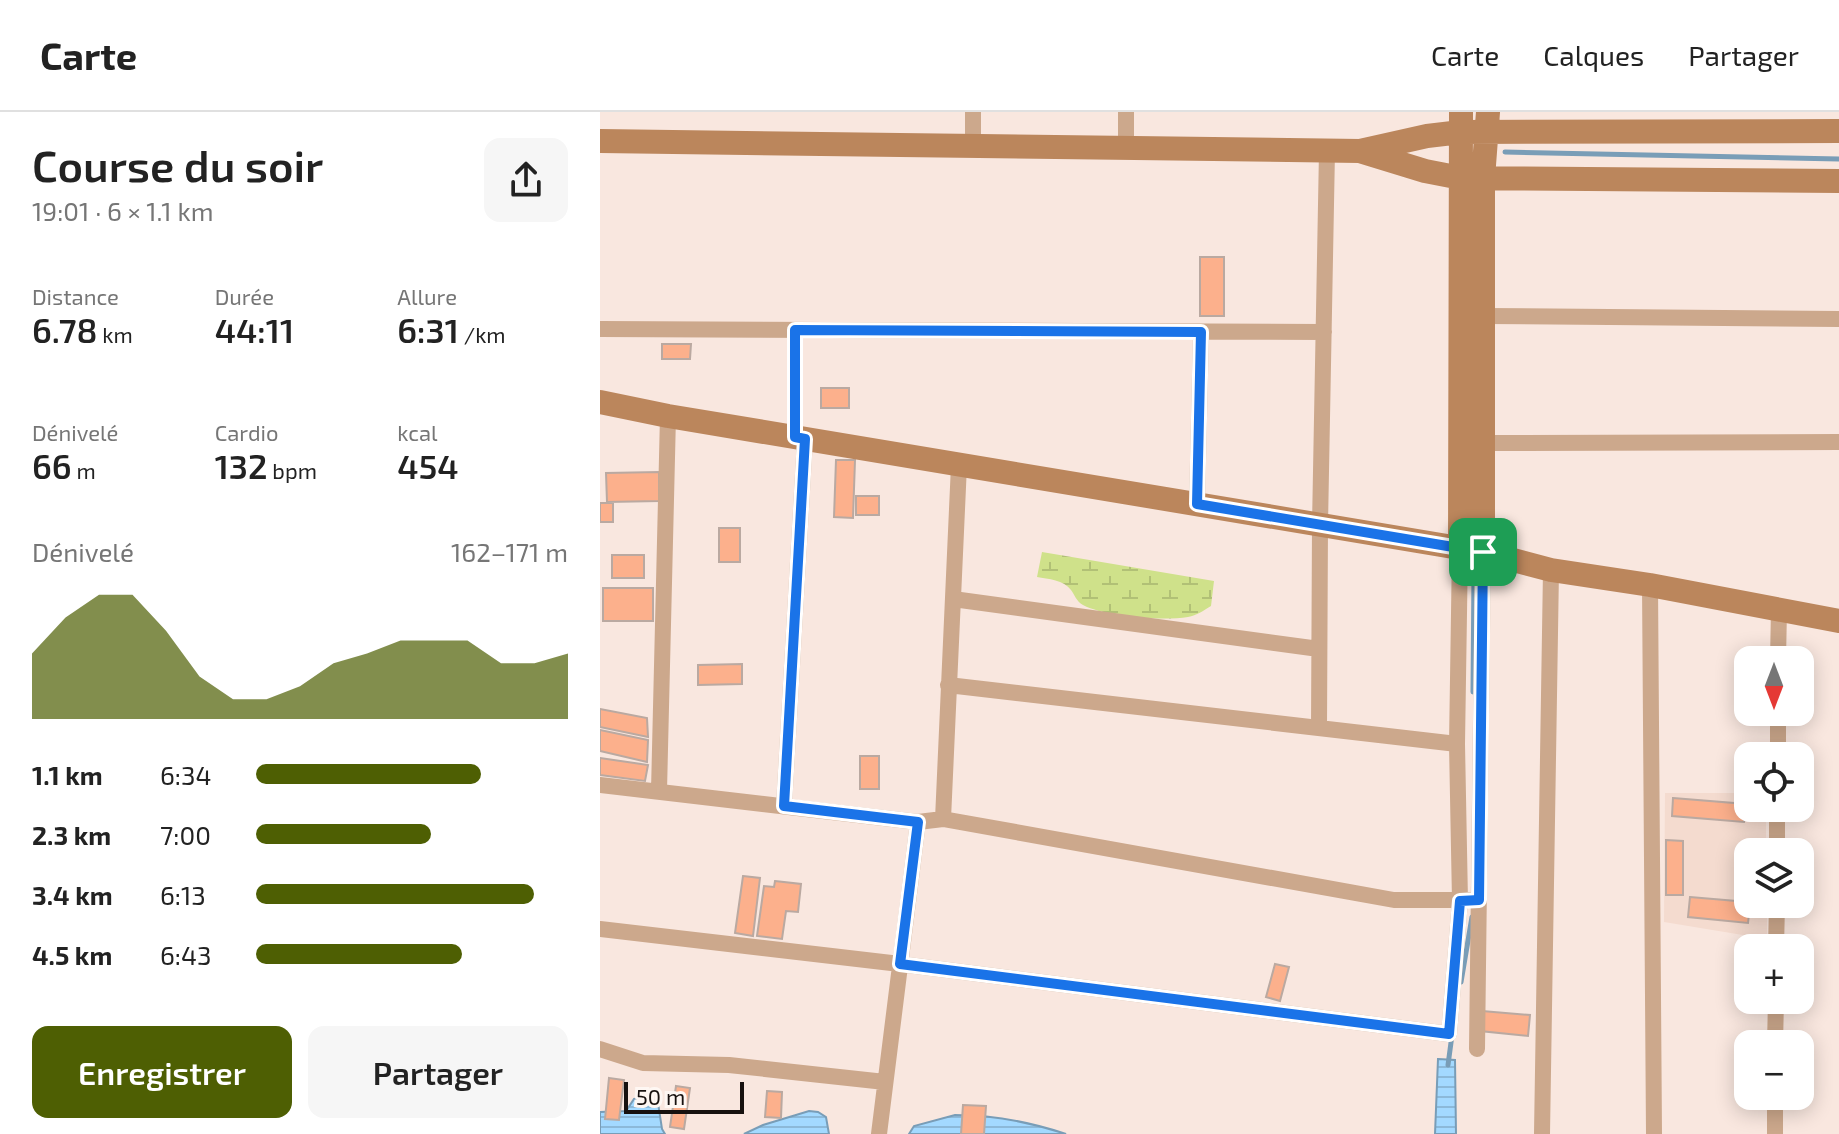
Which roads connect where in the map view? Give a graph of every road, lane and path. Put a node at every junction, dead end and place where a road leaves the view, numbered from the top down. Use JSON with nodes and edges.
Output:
{"nodes":[{"id":1,"x":973,"y":112,"type":"edge"},
{"id":2,"x":1126,"y":112,"type":"edge"},
{"id":3,"x":1461,"y":122,"type":"edge"},
{"id":4,"x":1487,"y":122,"type":"edge"},
{"id":5,"x":1839,"y":131,"type":"edge"},
{"id":6,"x":600,"y":141,"type":"edge"},
{"id":7,"x":973,"y":147,"type":"junction"},
{"id":8,"x":1126,"y":149,"type":"junction"},
{"id":9,"x":1327,"y":151,"type":"junction"},
{"id":10,"x":1360,"y":151,"type":"junction"},
{"id":11,"x":1472,"y":178,"type":"junction"},
{"id":12,"x":1839,"y":181,"type":"edge"},
{"id":13,"x":1485,"y":316,"type":"junction"},
{"id":14,"x":1839,"y":319,"type":"edge"},
{"id":15,"x":600,"y":329,"type":"edge"},
{"id":16,"x":795,"y":330,"type":"junction"},
{"id":17,"x":1201,"y":332,"type":"junction"},
{"id":18,"x":1324,"y":332,"type":"junction"},
{"id":19,"x":600,"y":402,"type":"edge"},
{"id":20,"x":668,"y":416,"type":"junction"},
{"id":21,"x":800,"y":438,"type":"junction"},
{"id":22,"x":1839,"y":442,"type":"edge"},
{"id":23,"x":1484,"y":443,"type":"junction"},
{"id":24,"x":959,"y":465,"type":"junction"},
{"id":25,"x":1197,"y":504,"type":"junction"},
{"id":26,"x":1320,"y":525,"type":"junction"},
{"id":27,"x":1471,"y":550,"type":"junction"},
{"id":28,"x":1551,"y":570,"type":"junction"},
{"id":29,"x":1650,"y":585,"type":"junction"},
{"id":30,"x":953,"y":599,"type":"junction"},
{"id":31,"x":1779,"y":609,"type":"junction"},
{"id":32,"x":1839,"y":621,"type":"edge"},
{"id":33,"x":1778,"y":646,"type":"edge"},
{"id":34,"x":1319,"y":649,"type":"junction"},
{"id":35,"x":948,"y":685,"type":"junction"},
{"id":36,"x":1319,"y":727,"type":"junction"},
{"id":37,"x":1457,"y":744,"type":"junction"},
{"id":38,"x":600,"y":785,"type":"edge"},
{"id":39,"x":659,"y":791,"type":"junction"},
{"id":40,"x":784,"y":806,"type":"junction"},
{"id":41,"x":943,"y":819,"type":"junction"},
{"id":42,"x":918,"y":822,"type":"junction"},
{"id":43,"x":1479,"y":900,"type":"junction"},
{"id":44,"x":1460,"y":901,"type":"junction"},
{"id":45,"x":600,"y":929,"type":"edge"},
{"id":46,"x":900,"y":964,"type":"junction"},
{"id":47,"x":600,"y":1049,"type":"edge"},
{"id":48,"x":1477,"y":1049,"type":"dead end"},
{"id":49,"x":885,"y":1082,"type":"junction"},
{"id":50,"x":1775,"y":1110,"type":"edge"},
{"id":51,"x":879,"y":1134,"type":"edge"},
{"id":52,"x":1542,"y":1134,"type":"edge"},
{"id":53,"x":1654,"y":1134,"type":"edge"},
{"id":54,"x":1775,"y":1134,"type":"edge"}],
"edges":[{"from":1,"to":7,"type":"street"},
{"from":2,"to":8,"type":"street"},
{"from":3,"to":4,"type":"street"},
{"from":3,"to":10,"type":"street"},
{"from":3,"to":11,"type":"street"},
{"from":4,"to":5,"type":"street"},
{"from":4,"to":11,"type":"street"},
{"from":6,"to":7,"type":"street"},
{"from":7,"to":8,"type":"street"},
{"from":8,"to":9,"type":"street"},
{"from":9,"to":10,"type":"street"},
{"from":9,"to":18,"type":"street"},
{"from":10,"to":11,"type":"street"},
{"from":11,"to":12,"type":"street"},
{"from":11,"to":13,"type":"street"},
{"from":11,"to":27,"type":"street"},
{"from":13,"to":14,"type":"street"},
{"from":13,"to":23,"type":"street"},
{"from":15,"to":16,"type":"street"},
{"from":16,"to":17,"type":"street"},
{"from":16,"to":21,"type":"street"},
{"from":17,"to":18,"type":"street"},
{"from":17,"to":25,"type":"street"},
{"from":18,"to":26,"type":"street"},
{"from":19,"to":20,"type":"street"},
{"from":20,"to":21,"type":"street"},
{"from":20,"to":39,"type":"street"},
{"from":21,"to":24,"type":"street"},
{"from":21,"to":40,"type":"street"},
{"from":22,"to":23,"type":"street"},
{"from":23,"to":27,"type":"street"},
{"from":24,"to":25,"type":"street"},
{"from":24,"to":30,"type":"street"},
{"from":25,"to":26,"type":"street"},
{"from":26,"to":27,"type":"street"},
{"from":26,"to":34,"type":"street"},
{"from":27,"to":28,"type":"street"},
{"from":27,"to":37,"type":"street"},
{"from":27,"to":43,"type":"street"},
{"from":28,"to":29,"type":"street"},
{"from":28,"to":52,"type":"street"},
{"from":29,"to":31,"type":"street"},
{"from":29,"to":53,"type":"street"},
{"from":30,"to":34,"type":"street"},
{"from":30,"to":35,"type":"street"},
{"from":31,"to":32,"type":"street"},
{"from":31,"to":33,"type":"street"},
{"from":34,"to":36,"type":"street"},
{"from":35,"to":36,"type":"street"},
{"from":35,"to":41,"type":"street"},
{"from":36,"to":37,"type":"street"},
{"from":37,"to":44,"type":"street"},
{"from":38,"to":39,"type":"street"},
{"from":39,"to":40,"type":"street"},
{"from":40,"to":42,"type":"street"},
{"from":41,"to":42,"type":"street"},
{"from":41,"to":44,"type":"street"},
{"from":42,"to":46,"type":"street"},
{"from":43,"to":44,"type":"street"},
{"from":43,"to":48,"type":"street"},
{"from":44,"to":46,"type":"street"},
{"from":45,"to":46,"type":"street"},
{"from":46,"to":49,"type":"street"},
{"from":47,"to":49,"type":"street"},
{"from":49,"to":51,"type":"street"},
{"from":50,"to":54,"type":"street"}]}
